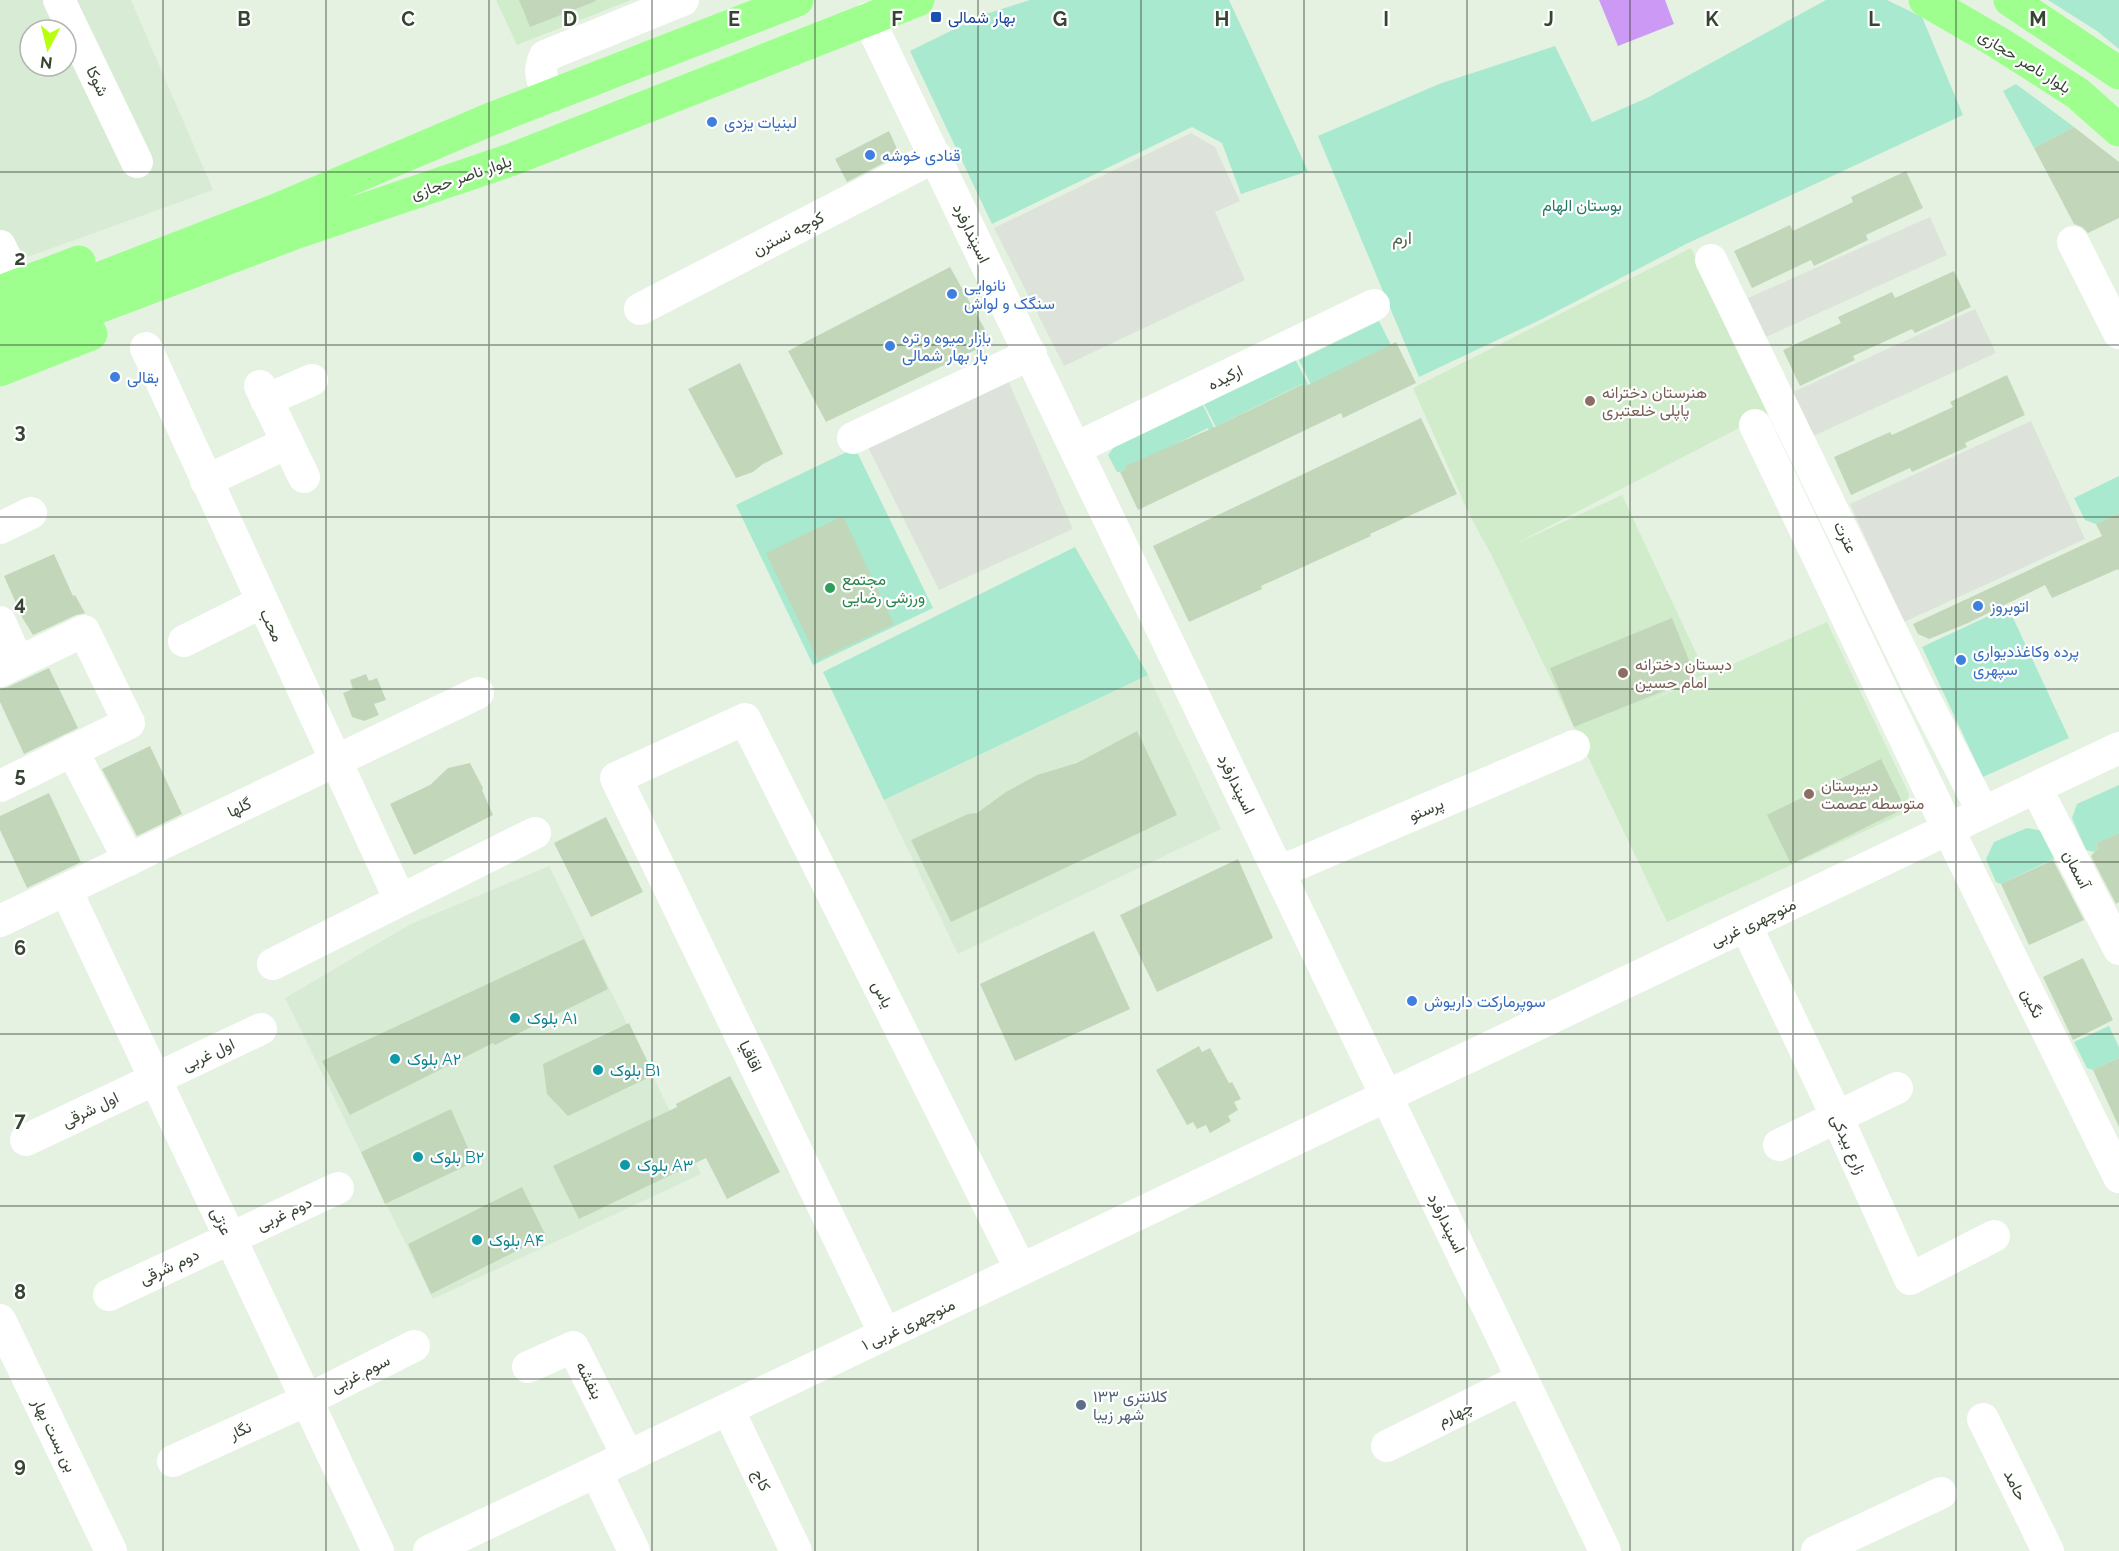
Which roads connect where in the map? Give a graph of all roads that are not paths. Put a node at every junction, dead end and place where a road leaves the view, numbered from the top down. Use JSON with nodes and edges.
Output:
{"nodes":[{"id":1,"x":59,"y":0,"type":"edge"},
{"id":2,"x":683,"y":0,"type":"edge"},
{"id":3,"x":797,"y":0,"type":"edge"},
{"id":4,"x":918,"y":0,"type":"edge"},
{"id":5,"x":1925,"y":0,"type":"edge"},
{"id":6,"x":2010,"y":0,"type":"edge"},
{"id":7,"x":868,"y":18,"type":"junction"},
{"id":8,"x":2119,"y":73,"type":"edge"},
{"id":9,"x":549,"y":97,"type":"junction"},
{"id":10,"x":491,"y":119,"type":"junction"},
{"id":11,"x":2119,"y":130,"type":"edge"},
{"id":12,"x":936,"y":156,"type":"junction"},
{"id":13,"x":513,"y":159,"type":"junction"},
{"id":14,"x":137,"y":162,"type":"dead end"},
{"id":15,"x":2073,"y":242,"type":"dead end"},
{"id":16,"x":0,"y":246,"type":"edge"},
{"id":17,"x":1711,"y":260,"type":"dead end"},
{"id":18,"x":9,"y":288,"type":"edge"},
{"id":19,"x":1374,"y":305,"type":"dead end"},
{"id":20,"x":640,"y":309,"type":"dead end"},
{"id":21,"x":0,"y":317,"type":"edge"},
{"id":22,"x":2119,"y":333,"type":"edge"},
{"id":23,"x":0,"y":344,"type":"edge"},
{"id":24,"x":146,"y":348,"type":"dead end"},
{"id":25,"x":1031,"y":354,"type":"junction"},
{"id":26,"x":0,"y":370,"type":"edge"},
{"id":27,"x":312,"y":380,"type":"dead end"},
{"id":28,"x":1755,"y":425,"type":"dead end"},
{"id":29,"x":853,"y":438,"type":"dead end"},
{"id":30,"x":287,"y":443,"type":"junction"},
{"id":31,"x":1076,"y":448,"type":"junction"},
{"id":32,"x":304,"y":477,"type":"dead end"},
{"id":33,"x":206,"y":481,"type":"junction"},
{"id":34,"x":31,"y":513,"type":"dead end"},
{"id":35,"x":0,"y":528,"type":"edge"},
{"id":36,"x":262,"y":602,"type":"junction"},
{"id":37,"x":0,"y":621,"type":"edge"},
{"id":38,"x":184,"y":641,"type":"dead end"},
{"id":39,"x":9,"y":667,"type":"edge"},
{"id":40,"x":478,"y":693,"type":"dead end"},
{"id":41,"x":745,"y":719,"type":"joint"},
{"id":42,"x":1574,"y":746,"type":"dead end"},
{"id":43,"x":2119,"y":748,"type":"edge"},
{"id":44,"x":72,"y":750,"type":"junction"},
{"id":45,"x":335,"y":762,"type":"junction"},
{"id":46,"x":0,"y":786,"type":"edge"},
{"id":47,"x":2036,"y":788,"type":"junction"},
{"id":48,"x":1983,"y":812,"type":"junction"},
{"id":49,"x":1948,"y":829,"type":"junction"},
{"id":50,"x":536,"y":833,"type":"dead end"},
{"id":51,"x":129,"y":860,"type":"junction"},
{"id":52,"x":1279,"y":872,"type":"junction"},
{"id":53,"x":66,"y":890,"type":"junction"},
{"id":54,"x":400,"y":900,"type":"junction"},
{"id":55,"x":0,"y":921,"type":"edge"},
{"id":56,"x":1746,"y":926,"type":"junction"},
{"id":57,"x":2119,"y":949,"type":"edge"},
{"id":58,"x":273,"y":964,"type":"dead end"},
{"id":59,"x":261,"y":1029,"type":"dead end"},
{"id":60,"x":154,"y":1079,"type":"junction"},
{"id":61,"x":1897,"y":1088,"type":"dead end"},
{"id":62,"x":1387,"y":1096,"type":"junction"},
{"id":63,"x":1838,"y":1117,"type":"junction"},
{"id":64,"x":26,"y":1140,"type":"dead end"},
{"id":65,"x":1779,"y":1144,"type":"dead end"},
{"id":66,"x":2116,"y":1162,"type":"edge"},
{"id":67,"x":338,"y":1188,"type":"dead end"},
{"id":68,"x":1994,"y":1236,"type":"dead end"},
{"id":69,"x":230,"y":1238,"type":"junction"},
{"id":70,"x":1021,"y":1270,"type":"junction"},
{"id":71,"x":109,"y":1295,"type":"dead end"},
{"id":72,"x":0,"y":1320,"type":"edge"},
{"id":73,"x":885,"y":1334,"type":"junction"},
{"id":74,"x":414,"y":1346,"type":"dead end"},
{"id":75,"x":528,"y":1367,"type":"dead end"},
{"id":76,"x":1522,"y":1379,"type":"junction"},
{"id":77,"x":307,"y":1400,"type":"junction"},
{"id":78,"x":728,"y":1409,"type":"junction"},
{"id":79,"x":1983,"y":1419,"type":"dead end"},
{"id":80,"x":1387,"y":1446,"type":"dead end"},
{"id":81,"x":628,"y":1457,"type":"junction"},
{"id":82,"x":173,"y":1461,"type":"dead end"},
{"id":83,"x":596,"y":1472,"type":"junction"},
{"id":84,"x":1941,"y":1493,"type":"dead end"},
{"id":85,"x":1598,"y":1549,"type":"edge"},
{"id":86,"x":1827,"y":1549,"type":"edge"},
{"id":87,"x":111,"y":1551,"type":"edge"},
{"id":88,"x":378,"y":1551,"type":"edge"},
{"id":89,"x":429,"y":1551,"type":"edge"},
{"id":90,"x":634,"y":1551,"type":"edge"},
{"id":91,"x":796,"y":1551,"type":"edge"},
{"id":92,"x":2048,"y":1551,"type":"edge"}],
"edges":[{"from":1,"to":14,"type":"street","name":"شوکا"},
{"from":2,"to":9,"type":"street"},
{"from":3,"to":9,"type":"main road"},
{"from":4,"to":7,"type":"main road","name":"بلوار ناصر حجازی"},
{"from":5,"to":11,"type":"main road","name":"بلوار ناصر حجازی"},
{"from":6,"to":8,"type":"main road"},
{"from":7,"to":12,"type":"street","name":"اسپندارفرد"},
{"from":7,"to":13,"type":"main road","name":"بلوار ناصر حجازی"},
{"from":9,"to":10,"type":"main road"},
{"from":10,"to":18,"type":"main road"},
{"from":10,"to":21,"type":"main road"},
{"from":12,"to":20,"type":"street","name":"کوچه نسترن"},
{"from":12,"to":25,"type":"street","name":"اسپندارفرد"},
{"from":13,"to":23,"type":"main road","name":"بلوار ناصر حجازی"},
{"from":13,"to":26,"type":"main road"},
{"from":15,"to":22,"type":"street"},
{"from":16,"to":18,"type":"street"},
{"from":17,"to":48,"type":"street","name":"عترت"},
{"from":19,"to":31,"type":"street","name":"ارکیده"},
{"from":24,"to":33,"type":"street","name":"محب"},
{"from":25,"to":29,"type":"street"},
{"from":25,"to":31,"type":"street","name":"اسپندارفرد"},
{"from":27,"to":30,"type":"street"},
{"from":28,"to":49,"type":"street","name":"نگین"},
{"from":30,"to":32,"type":"street"},
{"from":30,"to":33,"type":"street"},
{"from":31,"to":52,"type":"street","name":"اسپندارفرد"},
{"from":33,"to":36,"type":"street","name":"محب"},
{"from":34,"to":35,"type":"street"},
{"from":36,"to":38,"type":"street"},
{"from":36,"to":45,"type":"street","name":"محب"},
{"from":37,"to":39,"type":"street"},
{"from":39,"to":44,"type":"street"},
{"from":40,"to":45,"type":"street","name":"گلها"},
{"from":41,"to":70,"type":"street","name":"یاس"},
{"from":41,"to":73,"type":"street","name":"اقاقیا"},
{"from":42,"to":52,"type":"street","name":"پرستو"},
{"from":43,"to":47,"type":"street","name":"منوچهری غربی"},
{"from":44,"to":46,"type":"street"},
{"from":44,"to":51,"type":"street"},
{"from":45,"to":51,"type":"street","name":"گلها"},
{"from":45,"to":54,"type":"street","name":"محب"},
{"from":47,"to":48,"type":"street","name":"منوچهری غربی"},
{"from":47,"to":57,"type":"street","name":"آسمان"},
{"from":48,"to":49,"type":"street","name":"منوچهری غربی"},
{"from":49,"to":56,"type":"street","name":"منوچهری غربی"},
{"from":49,"to":66,"type":"street","name":"نگین"},
{"from":50,"to":54,"type":"street"},
{"from":51,"to":53,"type":"street","name":"گلها"},
{"from":52,"to":62,"type":"street","name":"اسپندارفرد"},
{"from":53,"to":55,"type":"street","name":"گلها"},
{"from":53,"to":60,"type":"street","name":"عزتی"},
{"from":54,"to":58,"type":"street"},
{"from":56,"to":62,"type":"street","name":"منوچهری غربی"},
{"from":56,"to":63,"type":"street","name":"زارع بیدکی"},
{"from":59,"to":60,"type":"street","name":"اول غربی"},
{"from":60,"to":64,"type":"street","name":"اول شرقی"},
{"from":60,"to":69,"type":"street","name":"عزتی"},
{"from":61,"to":63,"type":"street"},
{"from":62,"to":70,"type":"street","name":"منوچهری غربی ۱"},
{"from":62,"to":76,"type":"street","name":"اسپندارفرد"},
{"from":63,"to":65,"type":"street"},
{"from":63,"to":68,"type":"street","name":"زارع بیدکی"},
{"from":67,"to":69,"type":"street","name":"دوم غربی"},
{"from":69,"to":71,"type":"street","name":"دوم شرقی"},
{"from":69,"to":77,"type":"street","name":"عزتی"},
{"from":70,"to":73,"type":"street","name":"منوچهری غربی ۱"},
{"from":72,"to":87,"type":"street","name":"بن بست بهار"},
{"from":73,"to":78,"type":"street","name":"منوچهری غربی ۱"},
{"from":74,"to":77,"type":"street","name":"سوم غربی"},
{"from":75,"to":81,"type":"street","name":"بنفشه"},
{"from":76,"to":80,"type":"street","name":"چهارم"},
{"from":76,"to":85,"type":"street","name":"اسپندارفرد"},
{"from":77,"to":82,"type":"street","name":"نگار"},
{"from":77,"to":88,"type":"street","name":"عزتی"},
{"from":78,"to":81,"type":"street","name":"منوچهری غربی ۱"},
{"from":78,"to":91,"type":"street","name":"کاج"},
{"from":79,"to":92,"type":"street","name":"حامد"},
{"from":81,"to":83,"type":"street","name":"منوچهری غربی ۱"},
{"from":83,"to":89,"type":"street","name":"منوچهری غربی ۱"},
{"from":83,"to":90,"type":"street"},
{"from":84,"to":86,"type":"street"}]}
